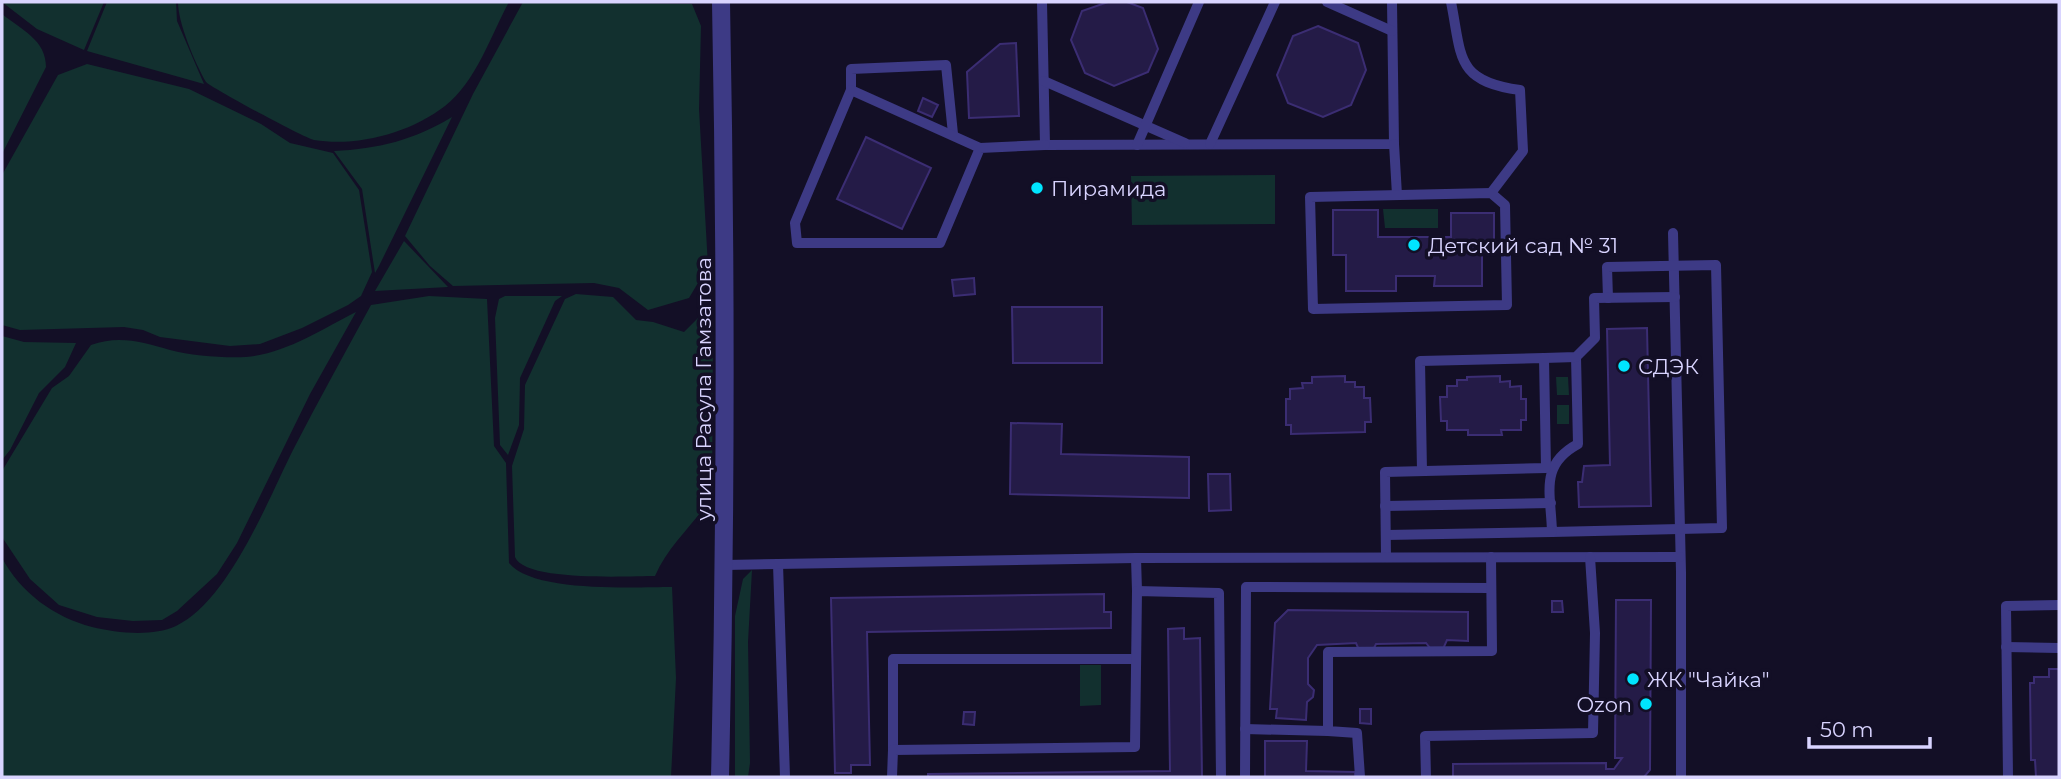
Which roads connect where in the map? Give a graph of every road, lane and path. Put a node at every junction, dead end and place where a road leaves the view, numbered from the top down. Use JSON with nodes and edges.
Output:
{"nodes":[{"id":1,"x":721,"y":2,"type":"edge"},
{"id":2,"x":1042,"y":2,"type":"edge"},
{"id":3,"x":1199,"y":2,"type":"edge"},
{"id":4,"x":1275,"y":2,"type":"edge"},
{"id":5,"x":1326,"y":2,"type":"edge"},
{"id":6,"x":1392,"y":2,"type":"edge"},
{"id":7,"x":1451,"y":2,"type":"edge"},
{"id":8,"x":1392,"y":30,"type":"junction"},
{"id":9,"x":1044,"y":81,"type":"junction"},
{"id":10,"x":851,"y":90,"type":"junction"},
{"id":11,"x":1145,"y":125,"type":"junction"},
{"id":12,"x":953,"y":134,"type":"junction"},
{"id":13,"x":1210,"y":144,"type":"junction"},
{"id":14,"x":1395,"y":144,"type":"junction"},
{"id":15,"x":1045,"y":145,"type":"junction"},
{"id":16,"x":1137,"y":145,"type":"junction"},
{"id":17,"x":1189,"y":145,"type":"junction"},
{"id":18,"x":981,"y":148,"type":"junction"},
{"id":19,"x":1491,"y":193,"type":"junction"},
{"id":20,"x":1397,"y":195,"type":"junction"},
{"id":21,"x":1673,"y":233,"type":"dead end"},
{"id":22,"x":1674,"y":266,"type":"junction"},
{"id":23,"x":1675,"y":297,"type":"junction"},
{"id":24,"x":1608,"y":298,"type":"junction"},
{"id":25,"x":1544,"y":358,"type":"junction"},
{"id":26,"x":1576,"y":358,"type":"junction"},
{"id":27,"x":1548,"y":468,"type":"junction"},
{"id":28,"x":1422,"y":471,"type":"junction"},
{"id":29,"x":1551,"y":503,"type":"junction"},
{"id":30,"x":1385,"y":506,"type":"junction"},
{"id":31,"x":1680,"y":529,"type":"junction"},
{"id":32,"x":1552,"y":532,"type":"junction"},
{"id":33,"x":1386,"y":535,"type":"junction"},
{"id":34,"x":1387,"y":557,"type":"junction"},
{"id":35,"x":1491,"y":557,"type":"junction"},
{"id":36,"x":1590,"y":557,"type":"junction"},
{"id":37,"x":1681,"y":557,"type":"junction"},
{"id":38,"x":1136,"y":558,"type":"junction"},
{"id":39,"x":778,"y":564,"type":"junction"},
{"id":40,"x":725,"y":565,"type":"junction"},
{"id":41,"x":1491,"y":588,"type":"junction"},
{"id":42,"x":1137,"y":591,"type":"junction"},
{"id":43,"x":2059,"y":605,"type":"edge"},
{"id":44,"x":2006,"y":647,"type":"junction"},
{"id":45,"x":2059,"y":648,"type":"edge"},
{"id":46,"x":1134,"y":659,"type":"junction"},
{"id":47,"x":1245,"y":729,"type":"junction"},
{"id":48,"x":1328,"y":731,"type":"junction"},
{"id":49,"x":893,"y":750,"type":"junction"},
{"id":50,"x":720,"y":777,"type":"edge"},
{"id":51,"x":785,"y":777,"type":"edge"},
{"id":52,"x":892,"y":777,"type":"edge"},
{"id":53,"x":1221,"y":777,"type":"edge"},
{"id":54,"x":1245,"y":777,"type":"edge"},
{"id":55,"x":1360,"y":777,"type":"edge"},
{"id":56,"x":1426,"y":777,"type":"edge"},
{"id":57,"x":1681,"y":777,"type":"edge"},
{"id":58,"x":2008,"y":777,"type":"edge"}],
"edges":[{"from":1,"to":40,"type":"street","name":"улица Расула Гамзатова"},
{"from":2,"to":9,"type":"lane"},
{"from":3,"to":11,"type":"lane"},
{"from":4,"to":13,"type":"lane"},
{"from":5,"to":8,"type":"lane"},
{"from":6,"to":8,"type":"lane"},
{"from":7,"to":19,"type":"lane"},
{"from":8,"to":14,"type":"lane"},
{"from":9,"to":11,"type":"lane"},
{"from":9,"to":15,"type":"lane"},
{"from":10,"to":12,"type":"lane"},
{"from":10,"to":12,"type":"lane"},
{"from":10,"to":18,"type":"lane"},
{"from":11,"to":16,"type":"lane"},
{"from":11,"to":17,"type":"lane"},
{"from":12,"to":18,"type":"lane"},
{"from":13,"to":14,"type":"lane"},
{"from":13,"to":17,"type":"lane"},
{"from":14,"to":20,"type":"lane"},
{"from":15,"to":16,"type":"lane"},
{"from":15,"to":18,"type":"lane"},
{"from":16,"to":17,"type":"lane"},
{"from":19,"to":20,"type":"lane"},
{"from":19,"to":20,"type":"lane"},
{"from":21,"to":22,"type":"lane"},
{"from":22,"to":23,"type":"lane"},
{"from":22,"to":24,"type":"lane"},
{"from":22,"to":31,"type":"lane"},
{"from":23,"to":24,"type":"lane"},
{"from":23,"to":31,"type":"lane"},
{"from":24,"to":26,"type":"lane"},
{"from":25,"to":26,"type":"lane"},
{"from":25,"to":27,"type":"lane"},
{"from":25,"to":28,"type":"lane"},
{"from":26,"to":27,"type":"lane"},
{"from":27,"to":28,"type":"lane"},
{"from":27,"to":29,"type":"lane"},
{"from":28,"to":30,"type":"lane"},
{"from":29,"to":30,"type":"lane"},
{"from":29,"to":32,"type":"lane"},
{"from":30,"to":33,"type":"lane"},
{"from":31,"to":32,"type":"lane"},
{"from":31,"to":37,"type":"lane"},
{"from":32,"to":33,"type":"lane"},
{"from":33,"to":34,"type":"lane"},
{"from":34,"to":35,"type":"lane"},
{"from":34,"to":38,"type":"lane"},
{"from":35,"to":36,"type":"lane"},
{"from":35,"to":41,"type":"lane"},
{"from":36,"to":37,"type":"lane"},
{"from":36,"to":56,"type":"lane"},
{"from":37,"to":57,"type":"lane"},
{"from":38,"to":39,"type":"lane"},
{"from":38,"to":42,"type":"lane"},
{"from":39,"to":40,"type":"lane"},
{"from":39,"to":51,"type":"lane"},
{"from":40,"to":50,"type":"street","name":"улица Расула Гамзатова"},
{"from":41,"to":47,"type":"lane"},
{"from":41,"to":48,"type":"lane"},
{"from":42,"to":46,"type":"lane"},
{"from":42,"to":53,"type":"lane"},
{"from":43,"to":44,"type":"lane"},
{"from":44,"to":45,"type":"lane"},
{"from":44,"to":58,"type":"lane"},
{"from":46,"to":49,"type":"lane"},
{"from":46,"to":49,"type":"lane"},
{"from":47,"to":48,"type":"lane"},
{"from":47,"to":54,"type":"lane"},
{"from":48,"to":55,"type":"lane"},
{"from":49,"to":52,"type":"lane"}]}
